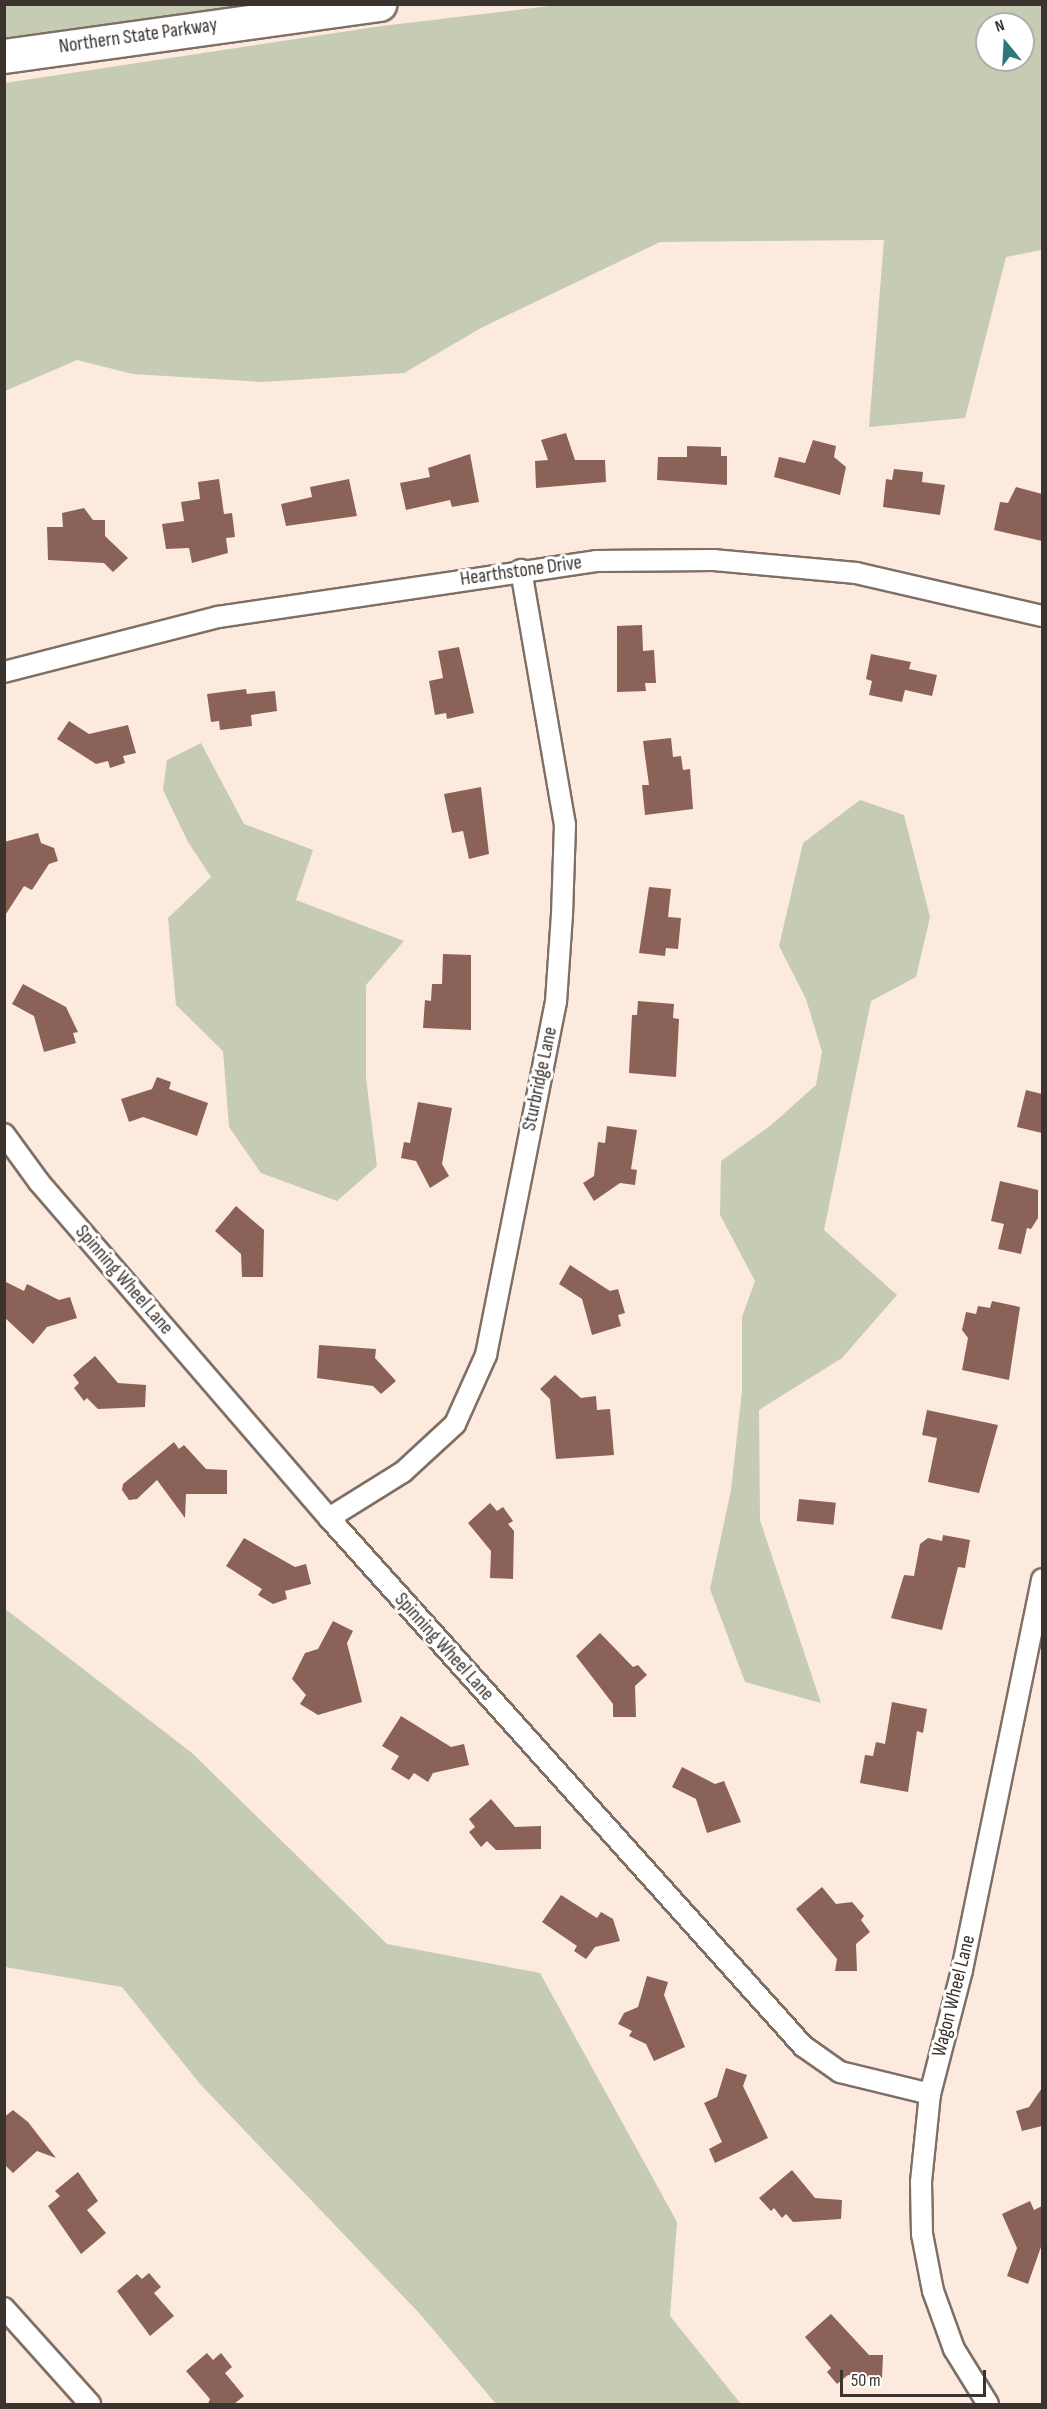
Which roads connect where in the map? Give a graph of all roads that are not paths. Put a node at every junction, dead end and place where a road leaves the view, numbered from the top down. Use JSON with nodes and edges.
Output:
{"nodes":[{"id":1,"x":379,"y":4,"type":"edge"},
{"id":2,"x":4,"y":56,"type":"edge"},
{"id":3,"x":521,"y":570,"type":"junction"},
{"id":4,"x":1042,"y":616,"type":"edge"},
{"id":5,"x":4,"y":672,"type":"edge"},
{"id":6,"x":4,"y":1134,"type":"edge"},
{"id":7,"x":329,"y":1518,"type":"junction"},
{"id":8,"x":1042,"y":1579,"type":"edge"},
{"id":9,"x":930,"y":2094,"type":"junction"},
{"id":10,"x":4,"y":2308,"type":"edge"},
{"id":11,"x":90,"y":2404,"type":"edge"},
{"id":12,"x":988,"y":2404,"type":"edge"}],
"edges":[{"from":1,"to":2,"type":"highway","name":"Northern State Parkway"},
{"from":3,"to":4,"type":"street","name":"Hearthstone Drive"},
{"from":3,"to":5,"type":"street","name":"Hearthstone Drive"},
{"from":3,"to":7,"type":"street","name":"Sturbridge Lane"},
{"from":6,"to":7,"type":"street","name":"Spinning Wheel Lane"},
{"from":7,"to":9,"type":"street","name":"Spinning Wheel Lane"},
{"from":8,"to":9,"type":"street","name":"Wagon Wheel Lane"},
{"from":9,"to":12,"type":"street","name":"Wagon Wheel Lane"},
{"from":10,"to":11,"type":"street"}]}
